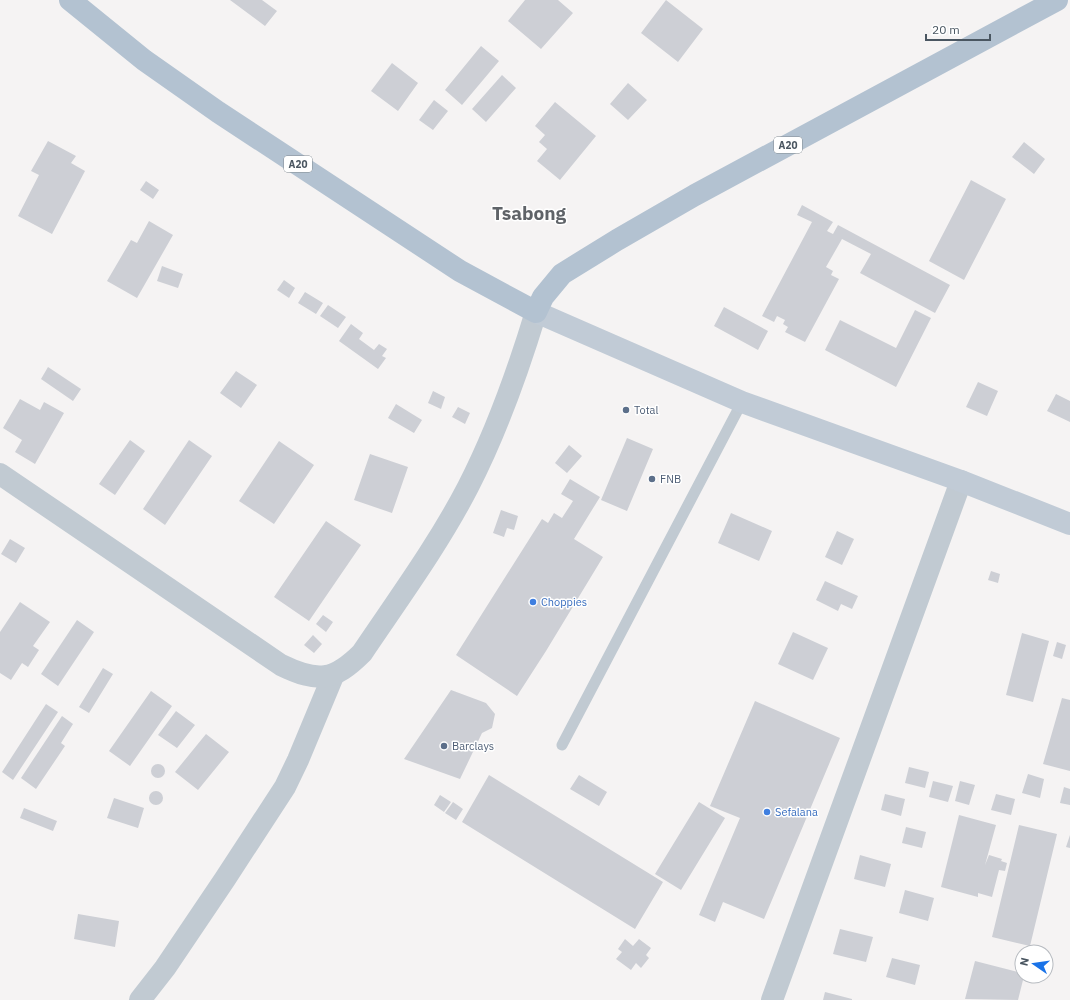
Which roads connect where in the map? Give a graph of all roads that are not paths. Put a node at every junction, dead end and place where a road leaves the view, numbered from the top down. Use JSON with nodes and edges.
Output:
{"nodes":[{"id":1,"x":70,"y":0,"type":"edge"},
{"id":2,"x":1057,"y":0,"type":"edge"},
{"id":3,"x":536,"y":312,"type":"junction"},
{"id":4,"x":742,"y":402,"type":"junction"},
{"id":5,"x":0,"y":474,"type":"edge"},
{"id":6,"x":961,"y":480,"type":"junction"},
{"id":7,"x":1070,"y":524,"type":"edge"},
{"id":8,"x":333,"y":676,"type":"junction"},
{"id":9,"x":562,"y":745,"type":"dead end"},
{"id":10,"x":140,"y":1000,"type":"edge"},
{"id":11,"x":772,"y":1000,"type":"edge"}],
"edges":[{"from":1,"to":3,"type":"main road","number":"A20"},
{"from":2,"to":3,"type":"main road","number":"A20"},
{"from":3,"to":4,"type":"main road"},
{"from":3,"to":8,"type":"street"},
{"from":4,"to":6,"type":"main road"},
{"from":4,"to":9,"type":"lane"},
{"from":5,"to":8,"type":"street"},
{"from":6,"to":7,"type":"main road"},
{"from":6,"to":11,"type":"street"},
{"from":8,"to":10,"type":"street"}]}
